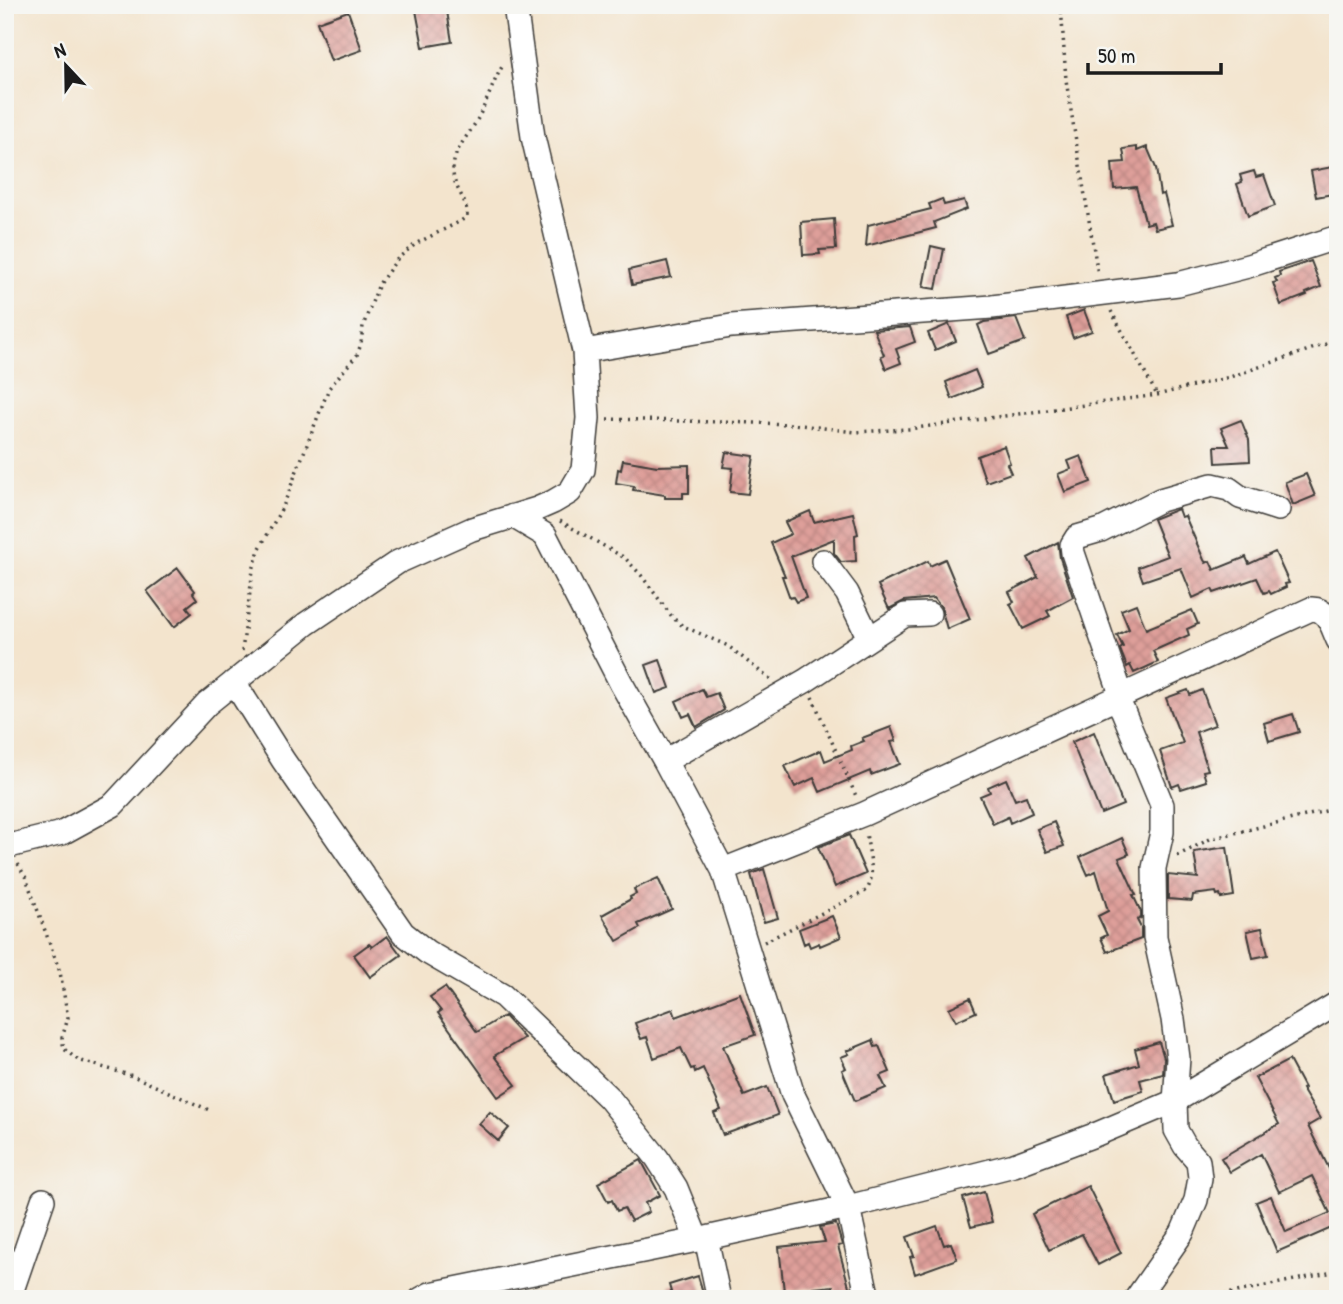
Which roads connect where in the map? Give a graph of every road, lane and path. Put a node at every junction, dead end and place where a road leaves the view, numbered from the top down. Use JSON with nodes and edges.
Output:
{"nodes":[{"id":1,"x":515,"y":5,"type":"edge"},
{"id":2,"x":1061,"y":5,"type":"edge"},
{"id":3,"x":520,"y":38,"type":"junction"},
{"id":4,"x":1338,"y":237,"type":"edge"},
{"id":5,"x":1102,"y":295,"type":"junction"},
{"id":6,"x":1338,"y":340,"type":"edge"},
{"id":7,"x":584,"y":351,"type":"junction"},
{"id":8,"x":1157,"y":396,"type":"junction"},
{"id":9,"x":588,"y":418,"type":"junction"},
{"id":10,"x":570,"y":492,"type":"junction"},
{"id":11,"x":1278,"y":509,"type":"dead end"},
{"id":12,"x":513,"y":516,"type":"junction"},
{"id":13,"x":550,"y":527,"type":"junction"},
{"id":14,"x":823,"y":561,"type":"dead end"},
{"id":15,"x":929,"y":614,"type":"dead end"},
{"id":16,"x":869,"y":638,"type":"junction"},
{"id":17,"x":1338,"y":640,"type":"edge"},
{"id":18,"x":237,"y":680,"type":"junction"},
{"id":19,"x":795,"y":686,"type":"junction"},
{"id":20,"x":1119,"y":698,"type":"junction"},
{"id":21,"x":665,"y":761,"type":"junction"},
{"id":22,"x":1338,"y":808,"type":"edge"},
{"id":23,"x":864,"y":814,"type":"junction"},
{"id":24,"x":11,"y":854,"type":"edge"},
{"id":25,"x":1154,"y":868,"type":"junction"},
{"id":26,"x":723,"y":870,"type":"junction"},
{"id":27,"x":750,"y":949,"type":"junction"},
{"id":28,"x":1338,"y":1003,"type":"edge"},
{"id":29,"x":1175,"y":1101,"type":"junction"},
{"id":30,"x":209,"y":1110,"type":"dead end"},
{"id":31,"x":43,"y":1200,"type":"dead end"},
{"id":32,"x":848,"y":1207,"type":"junction"},
{"id":33,"x":701,"y":1239,"type":"junction"},
{"id":34,"x":1338,"y":1271,"type":"edge"},
{"id":35,"x":9,"y":1299,"type":"edge"},
{"id":36,"x":421,"y":1299,"type":"edge"},
{"id":37,"x":719,"y":1299,"type":"edge"},
{"id":38,"x":868,"y":1299,"type":"edge"},
{"id":39,"x":1136,"y":1299,"type":"edge"},
{"id":40,"x":1203,"y":1299,"type":"edge"}],
"edges":[{"from":1,"to":3,"type":"street"},
{"from":2,"to":5,"type":"path"},
{"from":3,"to":7,"type":"street"},
{"from":3,"to":18,"type":"path"},
{"from":4,"to":5,"type":"street"},
{"from":5,"to":7,"type":"street"},
{"from":5,"to":8,"type":"path"},
{"from":6,"to":8,"type":"path"},
{"from":7,"to":9,"type":"street"},
{"from":8,"to":9,"type":"path"},
{"from":9,"to":10,"type":"street"},
{"from":10,"to":12,"type":"street"},
{"from":10,"to":13,"type":"street"},
{"from":11,"to":20,"type":"street"},
{"from":12,"to":13,"type":"street"},
{"from":12,"to":18,"type":"street"},
{"from":13,"to":19,"type":"path"},
{"from":13,"to":21,"type":"street"},
{"from":14,"to":16,"type":"street"},
{"from":15,"to":16,"type":"street"},
{"from":16,"to":19,"type":"street"},
{"from":17,"to":20,"type":"street"},
{"from":18,"to":24,"type":"street"},
{"from":18,"to":33,"type":"street"},
{"from":19,"to":21,"type":"street"},
{"from":19,"to":23,"type":"path"},
{"from":20,"to":23,"type":"street"},
{"from":20,"to":25,"type":"street"},
{"from":21,"to":26,"type":"street"},
{"from":22,"to":25,"type":"path"},
{"from":23,"to":26,"type":"street"},
{"from":23,"to":27,"type":"path"},
{"from":24,"to":30,"type":"path"},
{"from":25,"to":29,"type":"street"},
{"from":26,"to":27,"type":"street"},
{"from":27,"to":32,"type":"street"},
{"from":28,"to":29,"type":"street"},
{"from":29,"to":32,"type":"street"},
{"from":29,"to":39,"type":"street"},
{"from":31,"to":35,"type":"street"},
{"from":32,"to":33,"type":"street"},
{"from":32,"to":38,"type":"street"},
{"from":33,"to":36,"type":"street"},
{"from":33,"to":37,"type":"street"},
{"from":34,"to":40,"type":"path"}]}
